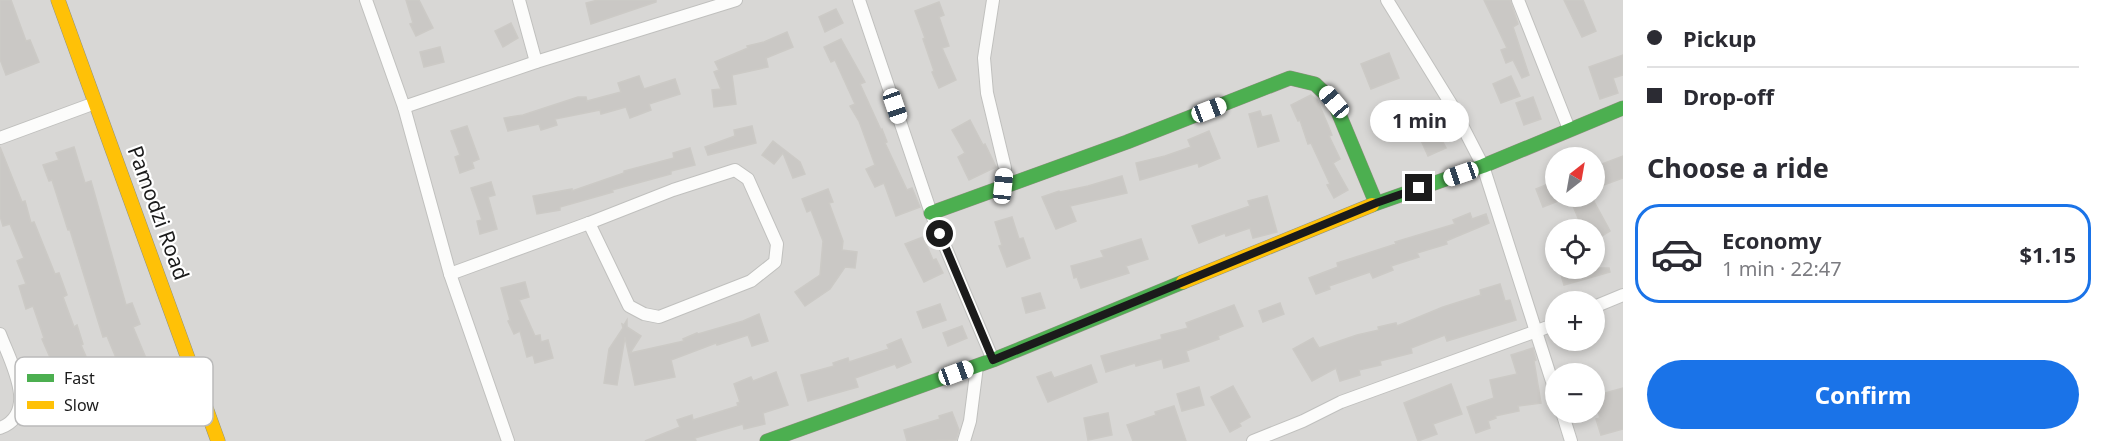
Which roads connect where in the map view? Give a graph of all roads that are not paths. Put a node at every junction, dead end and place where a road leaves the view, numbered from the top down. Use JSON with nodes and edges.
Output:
{"nodes":[{"id":1,"x":58,"y":0,"type":"edge"},
{"id":2,"x":366,"y":0,"type":"edge"},
{"id":3,"x":519,"y":0,"type":"edge"},
{"id":4,"x":736,"y":0,"type":"edge"},
{"id":5,"x":859,"y":0,"type":"edge"},
{"id":6,"x":993,"y":0,"type":"edge"},
{"id":7,"x":1387,"y":0,"type":"edge"},
{"id":8,"x":1518,"y":0,"type":"edge"},
{"id":9,"x":536,"y":62,"type":"junction"},
{"id":10,"x":95,"y":103,"type":"junction"},
{"id":11,"x":404,"y":107,"type":"junction"},
{"id":12,"x":1623,"y":108,"type":"edge"},
{"id":13,"x":1569,"y":129,"type":"junction"},
{"id":14,"x":0,"y":138,"type":"edge"},
{"id":15,"x":1483,"y":166,"type":"junction"},
{"id":16,"x":1003,"y":186,"type":"junction"},
{"id":17,"x":1376,"y":203,"type":"junction"},
{"id":18,"x":931,"y":213,"type":"junction"},
{"id":19,"x":589,"y":223,"type":"junction"},
{"id":20,"x":450,"y":274,"type":"junction"},
{"id":21,"x":1623,"y":295,"type":"edge"},
{"id":22,"x":1605,"y":302,"type":"edge"},
{"id":23,"x":1545,"y":329,"type":"edge"},
{"id":24,"x":1537,"y":332,"type":"junction"},
{"id":25,"x":0,"y":334,"type":"edge"},
{"id":26,"x":187,"y":357,"type":"edge"},
{"id":27,"x":993,"y":360,"type":"junction"},
{"id":28,"x":1546,"y":363,"type":"edge"},
{"id":29,"x":977,"y":366,"type":"junction"},
{"id":30,"x":15,"y":375,"type":"edge"},
{"id":31,"x":15,"y":415,"type":"edge"},
{"id":32,"x":1565,"y":423,"type":"edge"},
{"id":33,"x":213,"y":426,"type":"edge"},
{"id":34,"x":0,"y":428,"type":"edge"},
{"id":35,"x":218,"y":441,"type":"edge"},
{"id":36,"x":508,"y":441,"type":"edge"},
{"id":37,"x":767,"y":441,"type":"edge"},
{"id":38,"x":964,"y":441,"type":"edge"},
{"id":39,"x":1253,"y":441,"type":"edge"},
{"id":40,"x":1571,"y":441,"type":"edge"}],
"edges":[{"from":1,"to":10,"type":"street","name":"Pamodzi Road"},
{"from":2,"to":11,"type":"street"},
{"from":3,"to":9,"type":"street"},
{"from":4,"to":9,"type":"street"},
{"from":5,"to":18,"type":"street"},
{"from":6,"to":16,"type":"street"},
{"from":7,"to":15,"type":"street"},
{"from":8,"to":13,"type":"street"},
{"from":9,"to":11,"type":"street"},
{"from":10,"to":14,"type":"street"},
{"from":10,"to":26,"type":"street","name":"Pamodzi Road"},
{"from":11,"to":20,"type":"street"},
{"from":12,"to":13,"type":"street"},
{"from":13,"to":15,"type":"street"},
{"from":15,"to":17,"type":"street"},
{"from":15,"to":24,"type":"street"},
{"from":16,"to":17,"type":"street"},
{"from":16,"to":18,"type":"street"},
{"from":17,"to":27,"type":"street"},
{"from":18,"to":27,"type":"street"},
{"from":19,"to":19,"type":"street"},
{"from":19,"to":20,"type":"street"},
{"from":20,"to":36,"type":"street"},
{"from":21,"to":22,"type":"street"},
{"from":23,"to":24,"type":"street"},
{"from":24,"to":28,"type":"street"},
{"from":24,"to":39,"type":"street"},
{"from":25,"to":30,"type":"street"},
{"from":27,"to":29,"type":"street"},
{"from":29,"to":37,"type":"street"},
{"from":29,"to":38,"type":"street"},
{"from":31,"to":34,"type":"street"},
{"from":32,"to":40,"type":"street"},
{"from":33,"to":35,"type":"street","name":"Pamodzi Road"}]}
